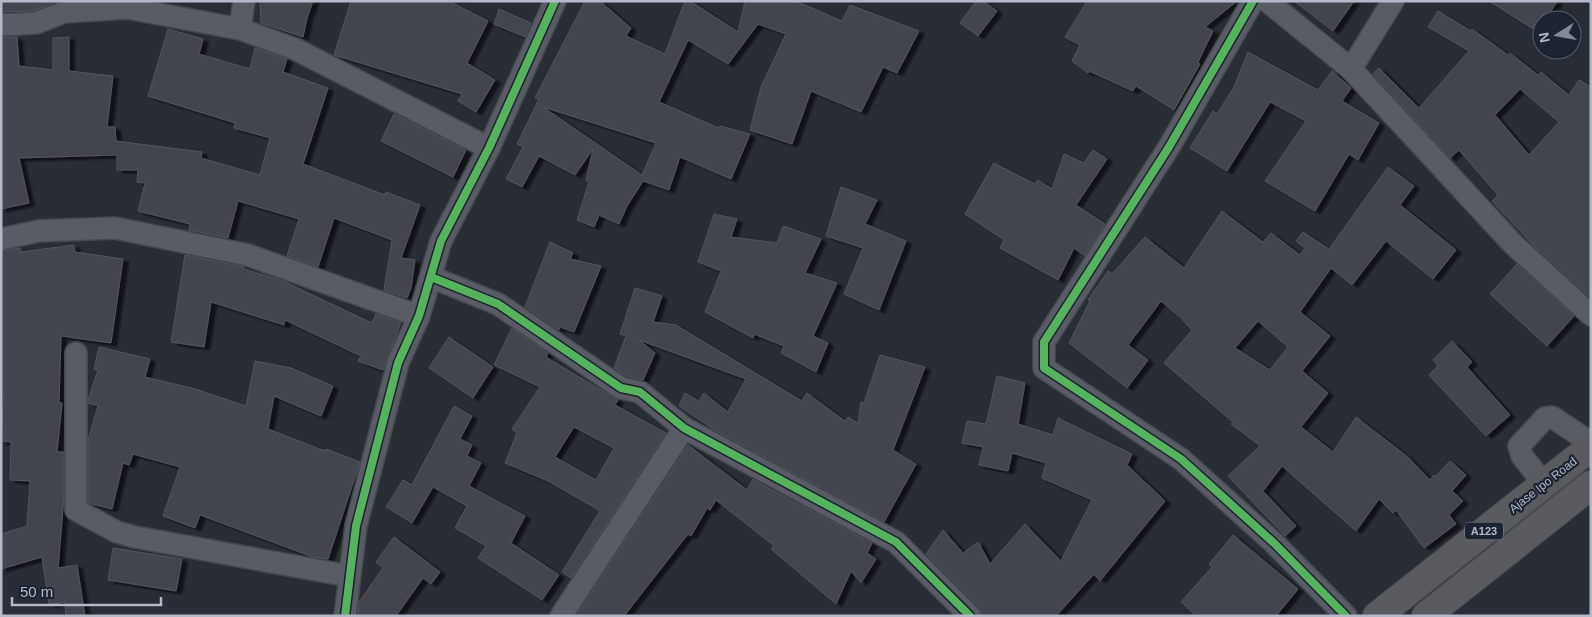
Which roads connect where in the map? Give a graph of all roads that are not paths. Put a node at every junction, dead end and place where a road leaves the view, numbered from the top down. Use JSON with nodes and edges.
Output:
{"nodes":[{"id":1,"x":244,"y":1,"type":"edge"},
{"id":2,"x":555,"y":1,"type":"edge"},
{"id":3,"x":1254,"y":1,"type":"edge"},
{"id":4,"x":1267,"y":1,"type":"edge"},
{"id":5,"x":1393,"y":1,"type":"edge"},
{"id":6,"x":64,"y":6,"type":"edge"},
{"id":7,"x":1,"y":25,"type":"edge"},
{"id":8,"x":240,"y":29,"type":"junction"},
{"id":9,"x":1351,"y":69,"type":"junction"},
{"id":10,"x":489,"y":148,"type":"junction"},
{"id":11,"x":1,"y":239,"type":"edge"},
{"id":12,"x":431,"y":277,"type":"junction"},
{"id":13,"x":1591,"y":315,"type":"edge"},
{"id":14,"x":420,"y":316,"type":"junction"},
{"id":15,"x":76,"y":353,"type":"dead end"},
{"id":16,"x":684,"y":428,"type":"junction"},
{"id":17,"x":1591,"y":445,"type":"edge"},
{"id":18,"x":1544,"y":484,"type":"junction"},
{"id":19,"x":1591,"y":485,"type":"edge"},
{"id":20,"x":349,"y":576,"type":"junction"},
{"id":21,"x":345,"y":616,"type":"edge"},
{"id":22,"x":561,"y":616,"type":"edge"},
{"id":23,"x":970,"y":616,"type":"edge"},
{"id":24,"x":1346,"y":616,"type":"edge"},
{"id":25,"x":1377,"y":616,"type":"edge"},
{"id":26,"x":1426,"y":616,"type":"edge"}],
"edges":[{"from":1,"to":8,"type":"street"},
{"from":2,"to":10,"type":"street"},
{"from":3,"to":24,"type":"street"},
{"from":4,"to":9,"type":"street"},
{"from":5,"to":9,"type":"street"},
{"from":6,"to":7,"type":"street"},
{"from":6,"to":8,"type":"street"},
{"from":8,"to":10,"type":"street"},
{"from":9,"to":13,"type":"street"},
{"from":10,"to":12,"type":"street"},
{"from":11,"to":14,"type":"street"},
{"from":12,"to":14,"type":"street"},
{"from":12,"to":16,"type":"street"},
{"from":14,"to":20,"type":"street"},
{"from":15,"to":20,"type":"street"},
{"from":16,"to":22,"type":"street"},
{"from":16,"to":23,"type":"street"},
{"from":17,"to":18,"type":"highway","name":"Ajase Ipo Road","number":"A123"},
{"from":17,"to":18,"type":"street"},
{"from":18,"to":25,"type":"highway","name":"Ajase Ipo Road","number":"A123"},
{"from":19,"to":26,"type":"highway","number":"A123"},
{"from":20,"to":21,"type":"street"}]}
